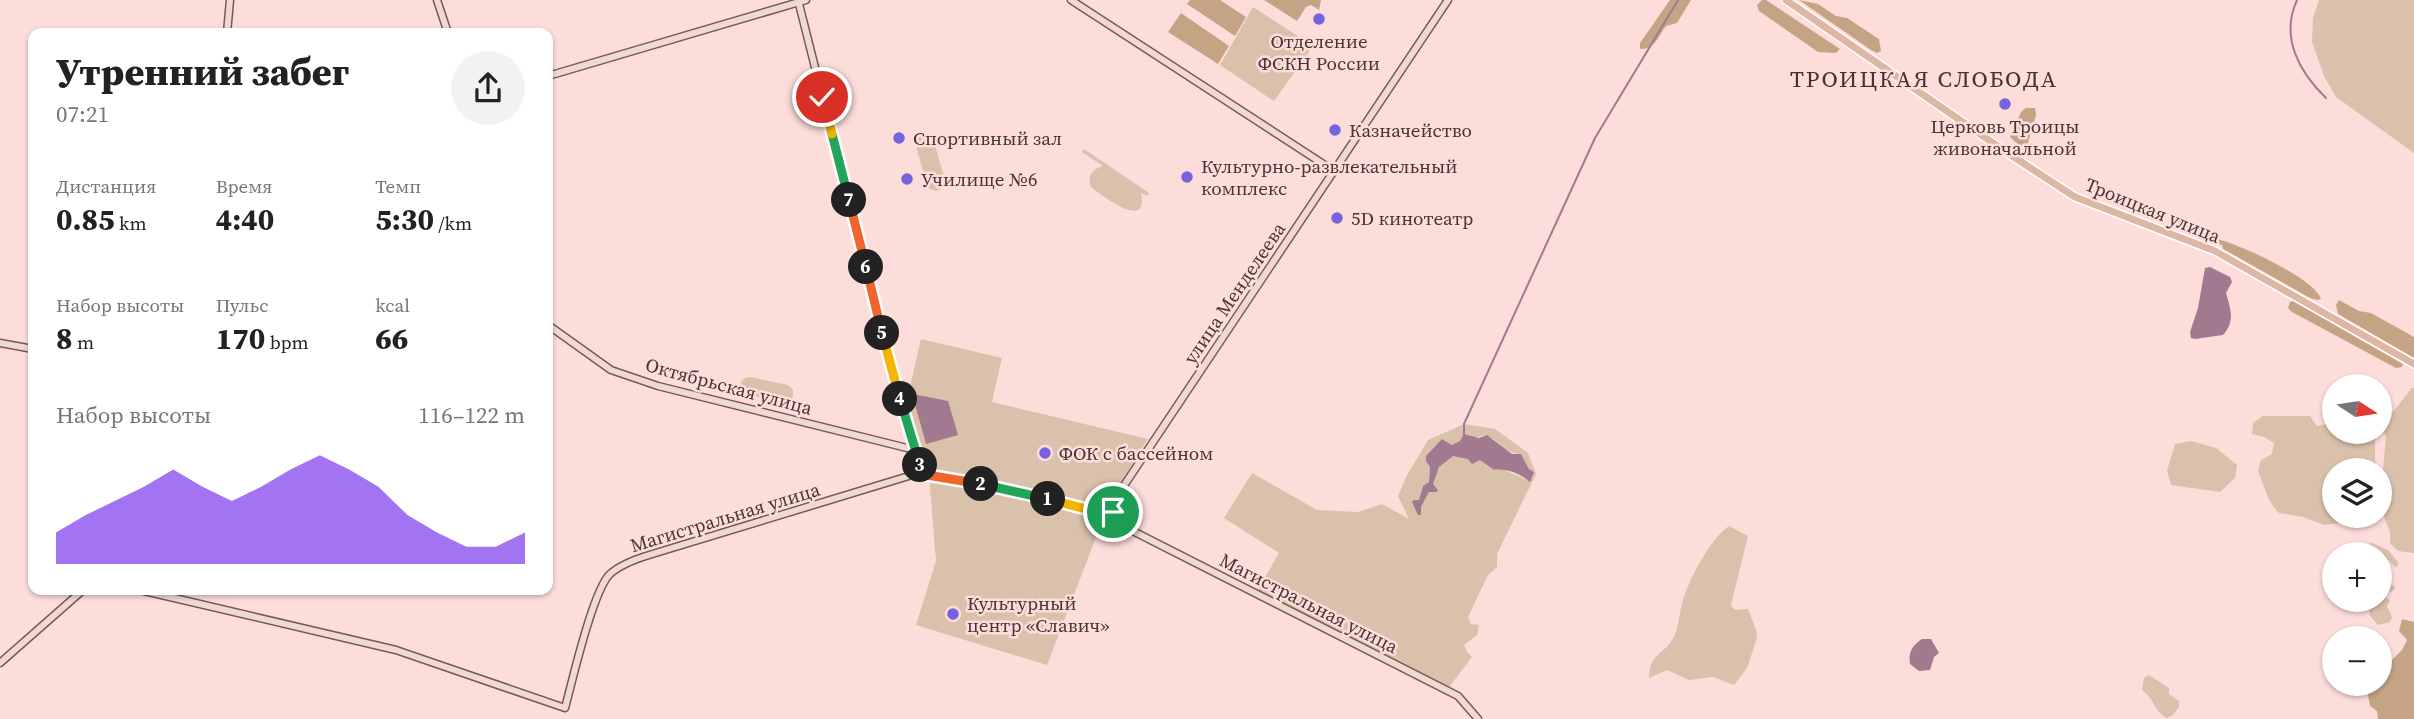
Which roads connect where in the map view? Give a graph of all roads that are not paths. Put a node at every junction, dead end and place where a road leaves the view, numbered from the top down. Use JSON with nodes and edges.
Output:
{"nodes":[{"id":1,"x":230,"y":0,"type":"edge"},
{"id":2,"x":437,"y":0,"type":"edge"},
{"id":3,"x":806,"y":0,"type":"edge"},
{"id":4,"x":1071,"y":0,"type":"edge"},
{"id":5,"x":1448,"y":0,"type":"edge"},
{"id":6,"x":1786,"y":0,"type":"edge"},
{"id":7,"x":798,"y":1,"type":"edge"},
{"id":8,"x":227,"y":28,"type":"edge"},
{"id":9,"x":446,"y":28,"type":"edge"},
{"id":10,"x":553,"y":74,"type":"edge"},
{"id":11,"x":1334,"y":171,"type":"junction"},
{"id":12,"x":553,"y":329,"type":"edge"},
{"id":13,"x":0,"y":343,"type":"edge"},
{"id":14,"x":28,"y":348,"type":"edge"},
{"id":15,"x":2414,"y":364,"type":"edge"},
{"id":16,"x":915,"y":450,"type":"junction"},
{"id":17,"x":922,"y":472,"type":"junction"},
{"id":18,"x":1116,"y":498,"type":"junction"},
{"id":19,"x":1103,"y":508,"type":"junction"},
{"id":20,"x":1090,"y":510,"type":"junction"},
{"id":21,"x":1113,"y":512,"type":"junction"},
{"id":22,"x":1099,"y":518,"type":"junction"},
{"id":23,"x":1109,"y":522,"type":"junction"},
{"id":24,"x":1119,"y":524,"type":"junction"},
{"id":25,"x":77,"y":595,"type":"edge"},
{"id":26,"x":161,"y":595,"type":"edge"},
{"id":27,"x":0,"y":663,"type":"edge"},
{"id":28,"x":1478,"y":719,"type":"edge"}],
"edges":[{"from":1,"to":8,"type":"main road"},
{"from":2,"to":9,"type":"main road"},
{"from":3,"to":7,"type":"main road"},
{"from":4,"to":11,"type":"main road"},
{"from":5,"to":11,"type":"main road","name":"улица Менделеева"},
{"from":6,"to":15,"type":"main road","name":"Троицкая улица"},
{"from":7,"to":10,"type":"main road"},
{"from":7,"to":16,"type":"main road"},
{"from":11,"to":18,"type":"main road","name":"улица Менделеева"},
{"from":12,"to":16,"type":"main road","name":"Октябрьская улица"},
{"from":13,"to":14,"type":"main road"},
{"from":16,"to":17,"type":"main road"},
{"from":17,"to":20,"type":"main road"},
{"from":17,"to":26,"type":"main road","name":"Магистральная улица"},
{"from":18,"to":19,"type":"main road"},
{"from":18,"to":21,"type":"main road"},
{"from":19,"to":20,"type":"main road"},
{"from":19,"to":21,"type":"main road"},
{"from":19,"to":22,"type":"main road"},
{"from":20,"to":22,"type":"main road"},
{"from":21,"to":23,"type":"main road"},
{"from":21,"to":24,"type":"main road"},
{"from":22,"to":23,"type":"main road"},
{"from":23,"to":24,"type":"main road","name":"Магистральная улица"},
{"from":24,"to":28,"type":"main road","name":"Магистральная улица"},
{"from":25,"to":27,"type":"main road"}]}
